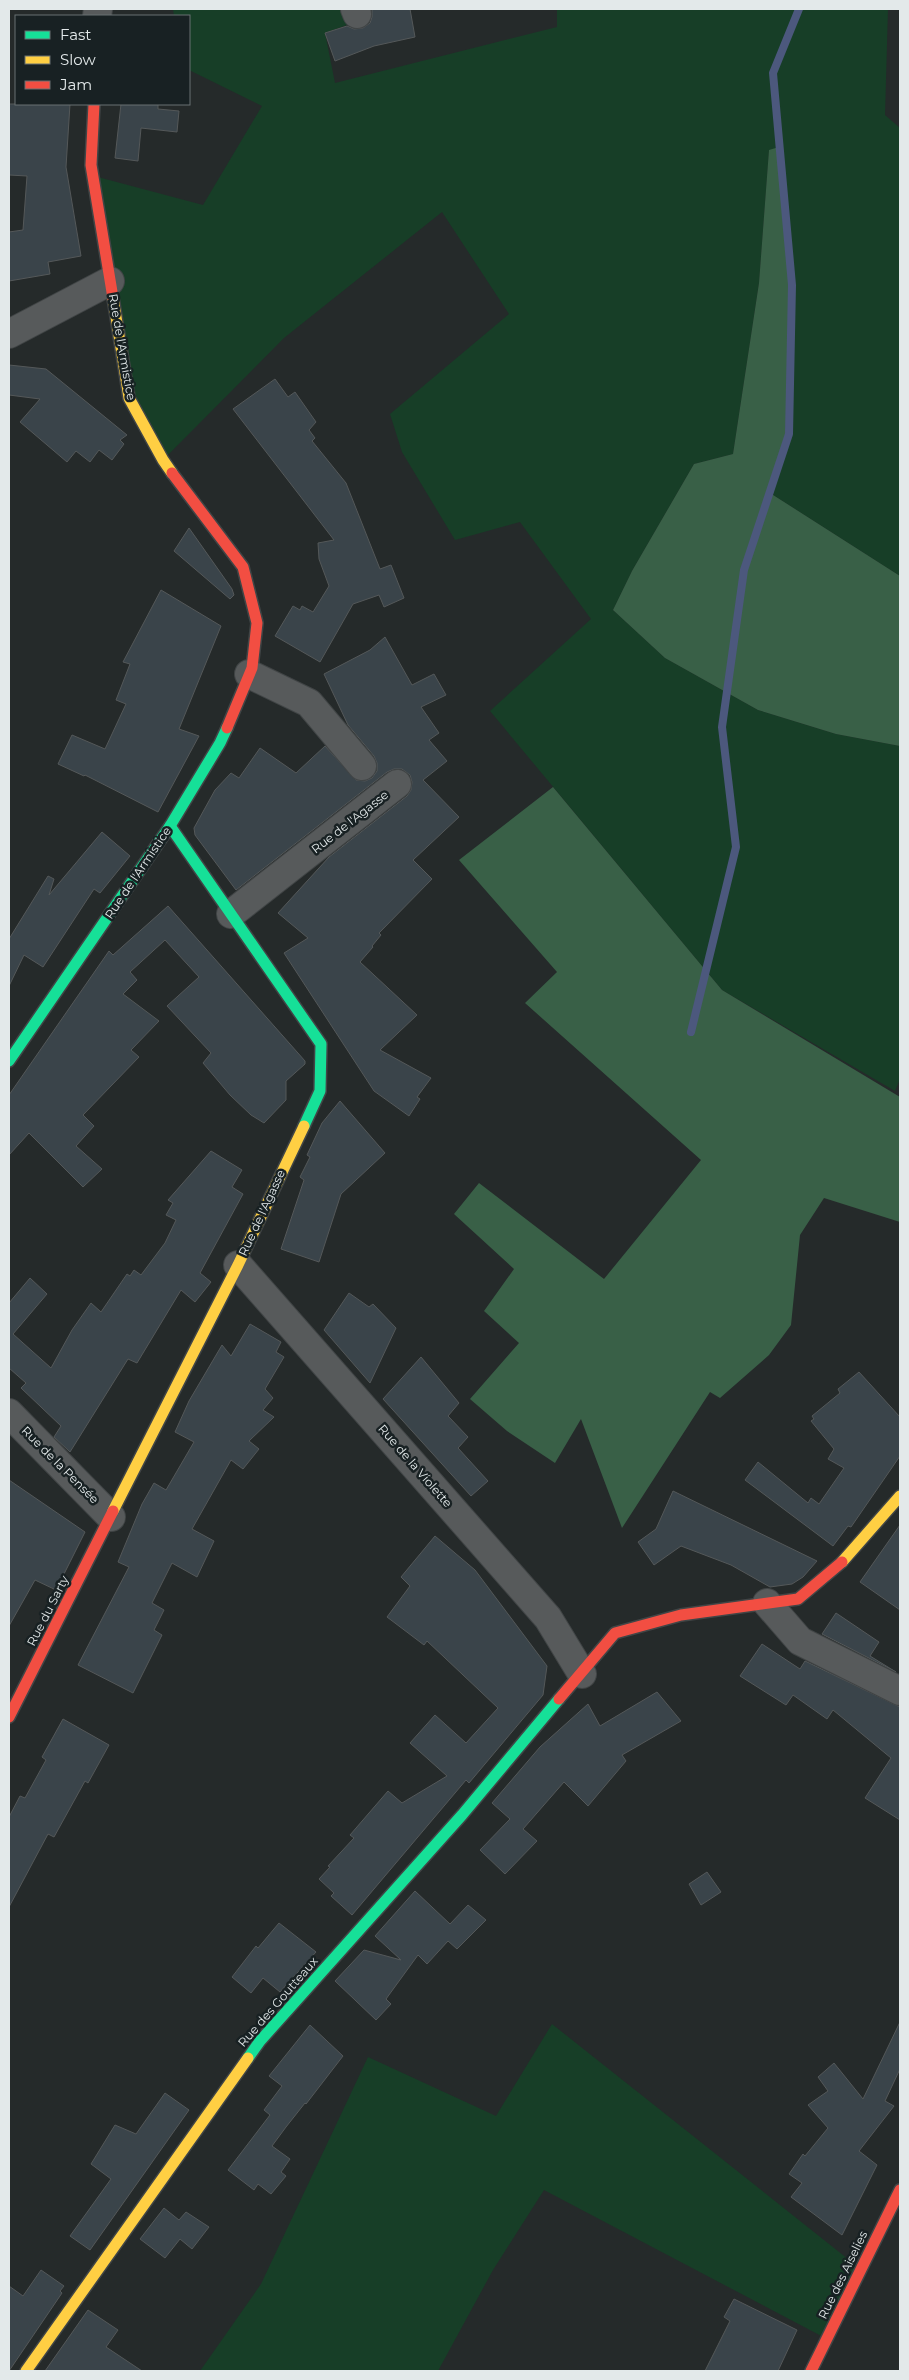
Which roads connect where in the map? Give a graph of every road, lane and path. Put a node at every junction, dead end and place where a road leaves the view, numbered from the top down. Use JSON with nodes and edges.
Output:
{"nodes":[{"id":1,"x":94,"y":105,"type":"edge"},
{"id":2,"x":110,"y":282,"type":"junction"},
{"id":3,"x":9,"y":334,"type":"edge"},
{"id":4,"x":249,"y":674,"type":"junction"},
{"id":5,"x":362,"y":766,"type":"dead end"},
{"id":6,"x":397,"y":784,"type":"dead end"},
{"id":7,"x":170,"y":826,"type":"junction"},
{"id":8,"x":231,"y":914,"type":"junction"},
{"id":9,"x":9,"y":1061,"type":"edge"},
{"id":10,"x":238,"y":1265,"type":"junction"},
{"id":11,"x":9,"y":1413,"type":"edge"},
{"id":12,"x":900,"y":1496,"type":"edge"},
{"id":13,"x":112,"y":1517,"type":"junction"},
{"id":14,"x":767,"y":1603,"type":"junction"},
{"id":15,"x":582,"y":1674,"type":"junction"},
{"id":16,"x":900,"y":1691,"type":"edge"},
{"id":17,"x":9,"y":1717,"type":"edge"},
{"id":18,"x":900,"y":2190,"type":"edge"},
{"id":19,"x":26,"y":2371,"type":"edge"},
{"id":20,"x":811,"y":2371,"type":"edge"}],
"edges":[{"from":1,"to":2,"type":"street","name":"Rue de l'Armistice"},
{"from":2,"to":3,"type":"street"},
{"from":2,"to":4,"type":"street","name":"Rue de l'Armistice"},
{"from":4,"to":5,"type":"street"},
{"from":4,"to":7,"type":"street","name":"Rue de l'Armistice"},
{"from":6,"to":8,"type":"street","name":"Rue de l'Agasse"},
{"from":7,"to":8,"type":"street","name":"Rue de l'Agasse"},
{"from":7,"to":9,"type":"street","name":"Rue de l'Armistice"},
{"from":8,"to":10,"type":"street","name":"Rue de l'Agasse"},
{"from":10,"to":13,"type":"street","name":"Rue de l'Agasse"},
{"from":10,"to":15,"type":"street","name":"Rue de la Violette"},
{"from":11,"to":13,"type":"street","name":"Rue de la Pensée"},
{"from":12,"to":14,"type":"street","name":"Rue des Goutteaux"},
{"from":13,"to":17,"type":"street","name":"Rue du Sarty"},
{"from":14,"to":15,"type":"street","name":"Rue des Goutteaux"},
{"from":14,"to":16,"type":"street"},
{"from":15,"to":19,"type":"street","name":"Rue des Goutteaux"},
{"from":18,"to":20,"type":"street","name":"Rue des Aiselies"}]}
